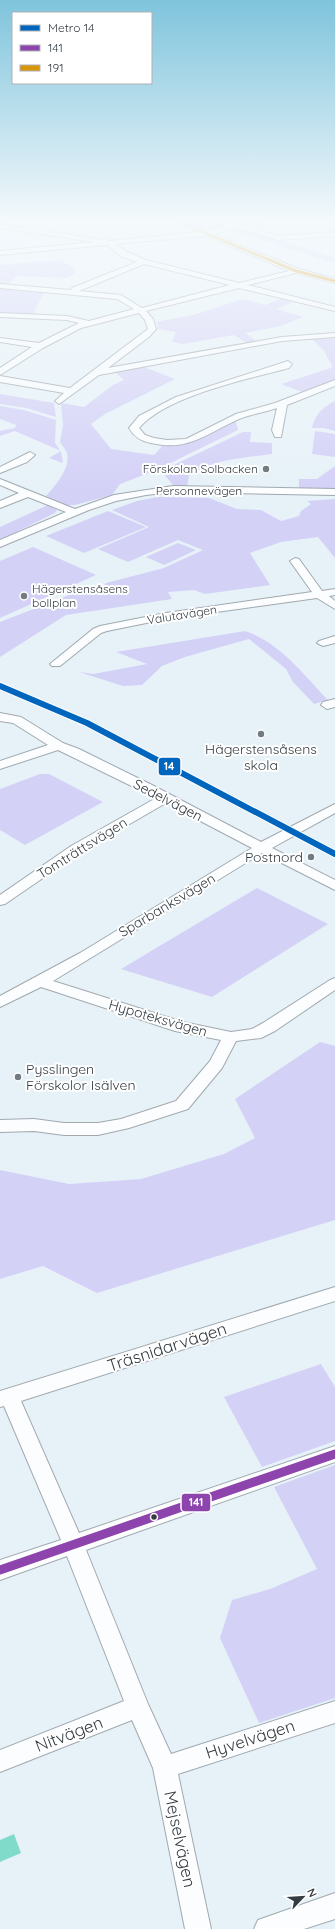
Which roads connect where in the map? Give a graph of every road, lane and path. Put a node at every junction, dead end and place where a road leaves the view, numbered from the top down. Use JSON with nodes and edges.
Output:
{"nodes":[{"id":1,"x":139,"y":310,"type":"joint"},
{"id":2,"x":0,"y":315,"type":"edge"},
{"id":3,"x":88,"y":323,"type":"junction"},
{"id":4,"x":335,"y":336,"type":"edge"},
{"id":5,"x":0,"y":340,"type":"edge"},
{"id":6,"x":40,"y":346,"type":"junction"},
{"id":7,"x":288,"y":364,"type":"dead end"},
{"id":8,"x":0,"y":372,"type":"edge"},
{"id":9,"x":96,"y":373,"type":"junction"},
{"id":10,"x":0,"y":379,"type":"edge"},
{"id":11,"x":335,"y":383,"type":"edge"},
{"id":12,"x":70,"y":391,"type":"junction"},
{"id":13,"x":59,"y":400,"type":"dead end"},
{"id":14,"x":284,"y":403,"type":"junction"},
{"id":15,"x":278,"y":435,"type":"dead end"},
{"id":16,"x":30,"y":455,"type":"dead end"},
{"id":17,"x":0,"y":470,"type":"edge"},
{"id":18,"x":0,"y":482,"type":"edge"},
{"id":19,"x":335,"y":492,"type":"edge"},
{"id":20,"x":29,"y":493,"type":"junction"},
{"id":21,"x":0,"y":505,"type":"edge"},
{"id":22,"x":74,"y":512,"type":"junction"},
{"id":23,"x":0,"y":544,"type":"edge"},
{"id":24,"x":295,"y":561,"type":"dead end"},
{"id":25,"x":335,"y":592,"type":"edge"},
{"id":26,"x":319,"y":594,"type":"junction"},
{"id":27,"x":335,"y":606,"type":"edge"},
{"id":28,"x":335,"y":638,"type":"edge"},
{"id":29,"x":323,"y":643,"type":"dead end"},
{"id":30,"x":56,"y":664,"type":"dead end"},
{"id":31,"x":0,"y":717,"type":"edge"},
{"id":32,"x":59,"y":746,"type":"junction"},
{"id":33,"x":0,"y":765,"type":"edge"},
{"id":34,"x":166,"y":798,"type":"junction"},
{"id":35,"x":335,"y":808,"type":"edge"},
{"id":36,"x":261,"y":848,"type":"junction"},
{"id":37,"x":335,"y":886,"type":"edge"},
{"id":38,"x":0,"y":901,"type":"edge"},
{"id":39,"x":41,"y":982,"type":"junction"},
{"id":40,"x":335,"y":983,"type":"edge"},
{"id":41,"x":0,"y":1002,"type":"edge"},
{"id":42,"x":231,"y":1037,"type":"junction"},
{"id":43,"x":0,"y":1126,"type":"edge"},
{"id":44,"x":335,"y":1294,"type":"edge"},
{"id":45,"x":5,"y":1398,"type":"edge"},
{"id":46,"x":335,"y":1454,"type":"edge"},
{"id":47,"x":73,"y":1544,"type":"junction"},
{"id":48,"x":0,"y":1570,"type":"edge"},
{"id":49,"x":138,"y":1707,"type":"junction"},
{"id":50,"x":335,"y":1712,"type":"edge"},
{"id":51,"x":0,"y":1761,"type":"edge"},
{"id":52,"x":165,"y":1767,"type":"junction"},
{"id":53,"x":335,"y":1906,"type":"edge"},
{"id":54,"x":198,"y":1929,"type":"edge"},
{"id":55,"x":266,"y":1929,"type":"edge"}],
"edges":[{"from":1,"to":3,"type":"street"},
{"from":1,"to":9,"type":"street"},
{"from":2,"to":3,"type":"street"},
{"from":3,"to":6,"type":"street"},
{"from":4,"to":9,"type":"street"},
{"from":5,"to":6,"type":"street"},
{"from":6,"to":8,"type":"street"},
{"from":7,"to":14,"type":"street"},
{"from":9,"to":12,"type":"street"},
{"from":10,"to":12,"type":"street"},
{"from":11,"to":14,"type":"street"},
{"from":12,"to":13,"type":"street"},
{"from":14,"to":15,"type":"street"},
{"from":16,"to":17,"type":"street"},
{"from":18,"to":20,"type":"street"},
{"from":19,"to":22,"type":"street","name":"Personnevägen"},
{"from":20,"to":21,"type":"street"},
{"from":20,"to":22,"type":"street"},
{"from":22,"to":23,"type":"street","name":"Personnevägen"},
{"from":24,"to":26,"type":"street"},
{"from":25,"to":26,"type":"street","name":"Valutavägen"},
{"from":26,"to":27,"type":"street"},
{"from":26,"to":30,"type":"street","name":"Valutavägen"},
{"from":28,"to":29,"type":"street"},
{"from":31,"to":32,"type":"street","name":"Sedelvägen"},
{"from":32,"to":33,"type":"street"},
{"from":32,"to":34,"type":"street","name":"Sedelvägen"},
{"from":34,"to":36,"type":"street","name":"Sedelvägen"},
{"from":34,"to":38,"type":"street","name":"Tomträttsvägen"},
{"from":35,"to":36,"type":"street","name":"Sparbanksvägen"},
{"from":36,"to":37,"type":"street","name":"Sedelvägen"},
{"from":36,"to":39,"type":"street","name":"Sparbanksvägen"},
{"from":39,"to":41,"type":"street","name":"Sparbanksvägen"},
{"from":39,"to":42,"type":"street","name":"Hypoteksvägen"},
{"from":40,"to":42,"type":"street","name":"Hypoteksvägen"},
{"from":42,"to":43,"type":"street"},
{"from":44,"to":45,"type":"street","name":"Träsnidarvägen"},
{"from":45,"to":47,"type":"street","name":"Mejselvägen"},
{"from":46,"to":47,"type":"street"},
{"from":47,"to":48,"type":"street"},
{"from":47,"to":49,"type":"street","name":"Mejselvägen"},
{"from":49,"to":51,"type":"street","name":"Nitvägen"},
{"from":49,"to":52,"type":"street","name":"Mejselvägen"},
{"from":50,"to":52,"type":"street","name":"Hyvelvägen"},
{"from":52,"to":54,"type":"street","name":"Mejselvägen"},
{"from":53,"to":55,"type":"street"}]}
